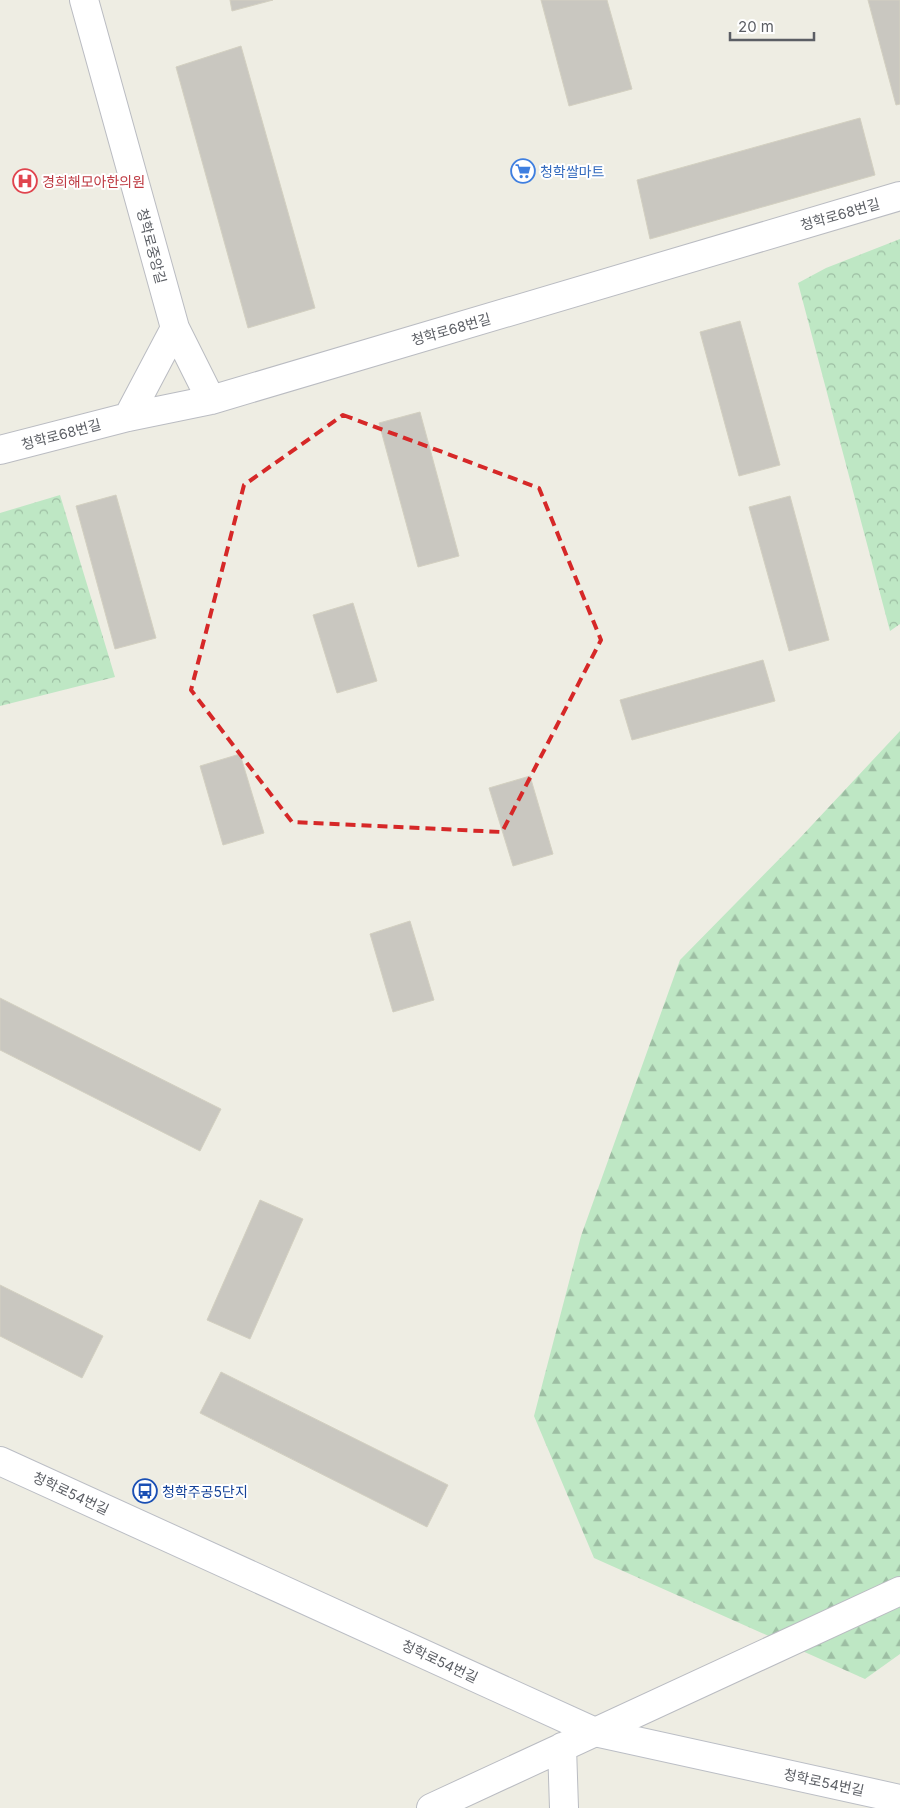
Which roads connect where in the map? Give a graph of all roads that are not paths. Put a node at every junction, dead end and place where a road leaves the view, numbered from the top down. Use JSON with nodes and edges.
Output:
{"nodes":[{"id":1,"x":84,"y":0,"type":"edge"},
{"id":2,"x":900,"y":196,"type":"edge"},
{"id":3,"x":175,"y":328,"type":"junction"},
{"id":4,"x":210,"y":400,"type":"junction"},
{"id":5,"x":128,"y":417,"type":"junction"},
{"id":6,"x":0,"y":450,"type":"edge"},
{"id":7,"x":0,"y":1461,"type":"edge"},
{"id":8,"x":900,"y":1591,"type":"edge"},
{"id":9,"x":595,"y":1732,"type":"junction"},
{"id":10,"x":562,"y":1747,"type":"junction"},
{"id":11,"x":900,"y":1799,"type":"edge"},
{"id":12,"x":431,"y":1808,"type":"edge"},
{"id":13,"x":564,"y":1808,"type":"edge"}],
"edges":[{"from":1,"to":3,"type":"street","name":"청학로중앙길"},
{"from":2,"to":4,"type":"street","name":"청학로68번길"},
{"from":3,"to":4,"type":"street","name":"청학로중앙길"},
{"from":3,"to":5,"type":"street"},
{"from":4,"to":5,"type":"street","name":"청학로68번길"},
{"from":5,"to":6,"type":"street","name":"청학로68번길"},
{"from":7,"to":9,"type":"street","name":"청학로54번길"},
{"from":8,"to":9,"type":"street"},
{"from":9,"to":10,"type":"street"},
{"from":9,"to":11,"type":"street","name":"청학로54번길"},
{"from":10,"to":12,"type":"street"},
{"from":10,"to":13,"type":"street"}]}
